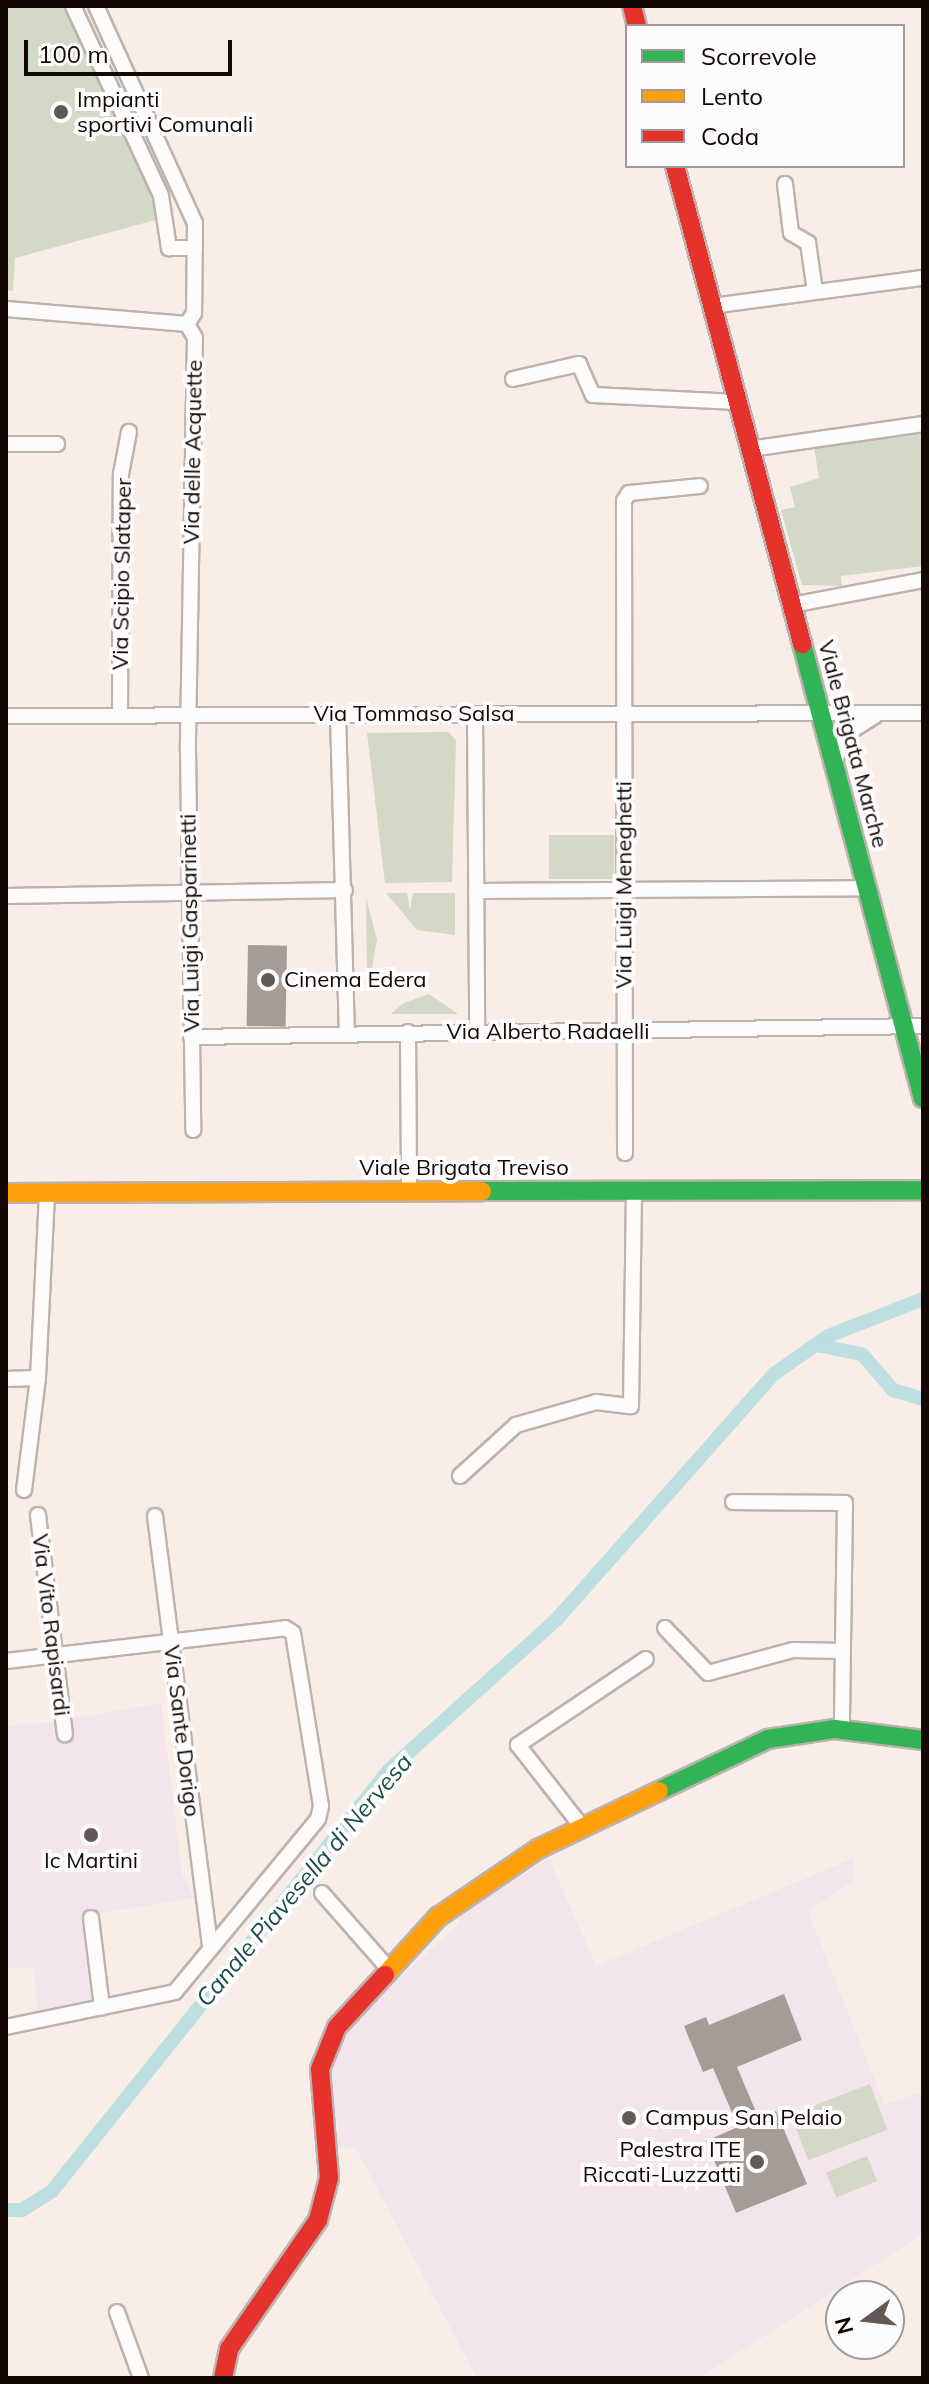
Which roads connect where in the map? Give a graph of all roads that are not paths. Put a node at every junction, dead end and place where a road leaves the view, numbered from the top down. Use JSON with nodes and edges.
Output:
{"nodes":[{"id":1,"x":73,"y":6,"type":"edge"},
{"id":2,"x":96,"y":6,"type":"edge"},
{"id":3,"x":676,"y":168,"type":"edge"},
{"id":4,"x":785,"y":184,"type":"dead end"},
{"id":5,"x":195,"y":248,"type":"junction"},
{"id":6,"x":923,"y":278,"type":"edge"},
{"id":7,"x":815,"y":291,"type":"junction"},
{"id":8,"x":712,"y":306,"type":"junction"},
{"id":9,"x":6,"y":309,"type":"edge"},
{"id":10,"x":187,"y":324,"type":"junction"},
{"id":11,"x":513,"y":379,"type":"dead end"},
{"id":12,"x":737,"y":402,"type":"junction"},
{"id":13,"x":923,"y":424,"type":"edge"},
{"id":14,"x":129,"y":432,"type":"dead end"},
{"id":15,"x":6,"y":444,"type":"edge"},
{"id":16,"x":57,"y":444,"type":"dead end"},
{"id":17,"x":750,"y":449,"type":"junction"},
{"id":18,"x":700,"y":486,"type":"dead end"},
{"id":19,"x":923,"y":580,"type":"edge"},
{"id":20,"x":791,"y":605,"type":"junction"},
{"id":21,"x":624,"y":713,"type":"junction"},
{"id":22,"x":923,"y":713,"type":"edge"},
{"id":23,"x":475,"y":714,"type":"junction"},
{"id":24,"x":188,"y":715,"type":"junction"},
{"id":25,"x":338,"y":715,"type":"junction"},
{"id":26,"x":877,"y":715,"type":"junction"},
{"id":27,"x":6,"y":716,"type":"edge"},
{"id":28,"x":120,"y":716,"type":"junction"},
{"id":29,"x":821,"y":717,"type":"junction"},
{"id":30,"x":834,"y":765,"type":"junction"},
{"id":31,"x":867,"y":888,"type":"junction"},
{"id":32,"x":345,"y":890,"type":"junction"},
{"id":33,"x":624,"y":890,"type":"junction"},
{"id":34,"x":189,"y":891,"type":"junction"},
{"id":35,"x":476,"y":891,"type":"junction"},
{"id":36,"x":6,"y":896,"type":"edge"},
{"id":37,"x":914,"y":1028,"type":"edge"},
{"id":38,"x":408,"y":1032,"type":"junction"},
{"id":39,"x":623,"y":1032,"type":"junction"},
{"id":40,"x":347,"y":1033,"type":"junction"},
{"id":41,"x":477,"y":1033,"type":"junction"},
{"id":42,"x":191,"y":1037,"type":"junction"},
{"id":43,"x":923,"y":1098,"type":"edge"},
{"id":44,"x":193,"y":1130,"type":"dead end"},
{"id":45,"x":625,"y":1153,"type":"dead end"},
{"id":46,"x":923,"y":1178,"type":"edge"},
{"id":47,"x":915,"y":1190,"type":"edge"},
{"id":48,"x":409,"y":1192,"type":"junction"},
{"id":49,"x":634,"y":1192,"type":"junction"},
{"id":50,"x":6,"y":1193,"type":"edge"},
{"id":51,"x":47,"y":1193,"type":"junction"},
{"id":52,"x":38,"y":1378,"type":"junction"},
{"id":53,"x":6,"y":1379,"type":"edge"},
{"id":54,"x":460,"y":1476,"type":"dead end"},
{"id":55,"x":24,"y":1490,"type":"dead end"},
{"id":56,"x":733,"y":1502,"type":"dead end"},
{"id":57,"x":38,"y":1515,"type":"dead end"},
{"id":58,"x":155,"y":1516,"type":"dead end"},
{"id":59,"x":665,"y":1628,"type":"dead end"},
{"id":60,"x":171,"y":1643,"type":"junction"},
{"id":61,"x":843,"y":1651,"type":"junction"},
{"id":62,"x":56,"y":1655,"type":"junction"},
{"id":63,"x":646,"y":1659,"type":"dead end"},
{"id":64,"x":6,"y":1661,"type":"edge"},
{"id":65,"x":842,"y":1729,"type":"junction"},
{"id":66,"x":65,"y":1734,"type":"dead end"},
{"id":67,"x":923,"y":1740,"type":"edge"},
{"id":68,"x":582,"y":1827,"type":"junction"},
{"id":69,"x":322,"y":1893,"type":"dead end"},
{"id":70,"x":91,"y":1918,"type":"dead end"},
{"id":71,"x":210,"y":1946,"type":"junction"},
{"id":72,"x":387,"y":1967,"type":"junction"},
{"id":73,"x":102,"y":2007,"type":"junction"},
{"id":74,"x":6,"y":2027,"type":"edge"},
{"id":75,"x":117,"y":2312,"type":"dead end"},
{"id":76,"x":141,"y":2378,"type":"edge"},
{"id":77,"x":223,"y":2378,"type":"edge"}],
"edges":[{"from":1,"to":5,"type":"street"},
{"from":2,"to":5,"type":"street"},
{"from":3,"to":8,"type":"street","name":"Viale Brigata Marche"},
{"from":4,"to":7,"type":"street"},
{"from":5,"to":10,"type":"street"},
{"from":6,"to":7,"type":"street"},
{"from":7,"to":8,"type":"street"},
{"from":8,"to":12,"type":"street","name":"Viale Brigata Marche"},
{"from":9,"to":10,"type":"street"},
{"from":10,"to":24,"type":"street","name":"Via delle Acquette"},
{"from":11,"to":12,"type":"street"},
{"from":12,"to":17,"type":"street","name":"Viale Brigata Marche"},
{"from":13,"to":17,"type":"street"},
{"from":14,"to":28,"type":"street","name":"Via Scipio Slataper"},
{"from":15,"to":16,"type":"street"},
{"from":17,"to":20,"type":"street","name":"Viale Brigata Marche"},
{"from":18,"to":21,"type":"street","name":"Via Luigi Meneghetti"},
{"from":19,"to":20,"type":"street"},
{"from":20,"to":29,"type":"street","name":"Viale Brigata Marche"},
{"from":21,"to":23,"type":"street","name":"Via Tommaso Salsa"},
{"from":21,"to":29,"type":"street","name":"Via Tommaso Salsa"},
{"from":21,"to":33,"type":"street","name":"Via Luigi Meneghetti"},
{"from":22,"to":26,"type":"street","name":"Via Tommaso Salsa"},
{"from":23,"to":25,"type":"street","name":"Via Tommaso Salsa"},
{"from":23,"to":35,"type":"street"},
{"from":24,"to":25,"type":"street","name":"Via Tommaso Salsa"},
{"from":24,"to":28,"type":"street","name":"Via Tommaso Salsa"},
{"from":24,"to":34,"type":"street","name":"Via Luigi Gasparinetti"},
{"from":25,"to":32,"type":"street"},
{"from":26,"to":29,"type":"street","name":"Via Tommaso Salsa"},
{"from":26,"to":30,"type":"street"},
{"from":27,"to":28,"type":"street","name":"Via Tommaso Salsa"},
{"from":29,"to":30,"type":"street","name":"Viale Brigata Marche"},
{"from":30,"to":31,"type":"street","name":"Viale Brigata Marche"},
{"from":31,"to":33,"type":"street"},
{"from":31,"to":37,"type":"street","name":"Viale Brigata Marche"},
{"from":32,"to":34,"type":"street"},
{"from":32,"to":40,"type":"street"},
{"from":33,"to":35,"type":"street"},
{"from":33,"to":39,"type":"street","name":"Via Luigi Meneghetti"},
{"from":34,"to":36,"type":"street"},
{"from":34,"to":42,"type":"street","name":"Via Luigi Gasparinetti"},
{"from":35,"to":41,"type":"street"},
{"from":37,"to":39,"type":"street","name":"Via Alberto Radaelli"},
{"from":37,"to":43,"type":"street","name":"Viale Brigata Marche"},
{"from":38,"to":40,"type":"street","name":"Via Alberto Radaelli"},
{"from":38,"to":41,"type":"street","name":"Via Alberto Radaelli"},
{"from":38,"to":48,"type":"street"},
{"from":39,"to":41,"type":"street","name":"Via Alberto Radaelli"},
{"from":39,"to":45,"type":"street","name":"Via Luigi Meneghetti"},
{"from":40,"to":42,"type":"street","name":"Via Alberto Radaelli"},
{"from":42,"to":44,"type":"street","name":"Via Luigi Gasparinetti"},
{"from":46,"to":47,"type":"street"},
{"from":47,"to":49,"type":"street","name":"Viale Brigata Treviso"},
{"from":48,"to":49,"type":"street","name":"Viale Brigata Treviso"},
{"from":48,"to":51,"type":"street","name":"Viale Brigata Treviso"},
{"from":49,"to":54,"type":"street"},
{"from":50,"to":51,"type":"street","name":"Viale Brigata Treviso"},
{"from":51,"to":52,"type":"street"},
{"from":52,"to":53,"type":"street"},
{"from":52,"to":55,"type":"street"},
{"from":56,"to":61,"type":"street"},
{"from":57,"to":62,"type":"street","name":"Via Vito Rapisardi"},
{"from":58,"to":60,"type":"street","name":"Via Sante Dorigo"},
{"from":59,"to":61,"type":"street"},
{"from":60,"to":62,"type":"street"},
{"from":60,"to":71,"type":"street","name":"Via Sante Dorigo"},
{"from":60,"to":71,"type":"street"},
{"from":61,"to":65,"type":"street"},
{"from":62,"to":64,"type":"street"},
{"from":62,"to":66,"type":"street","name":"Via Vito Rapisardi"},
{"from":63,"to":68,"type":"street"},
{"from":65,"to":67,"type":"street"},
{"from":65,"to":68,"type":"street"},
{"from":68,"to":72,"type":"street"},
{"from":69,"to":72,"type":"street"},
{"from":70,"to":73,"type":"street"},
{"from":71,"to":73,"type":"street"},
{"from":72,"to":77,"type":"street"},
{"from":73,"to":74,"type":"street"},
{"from":75,"to":76,"type":"street"}]}
